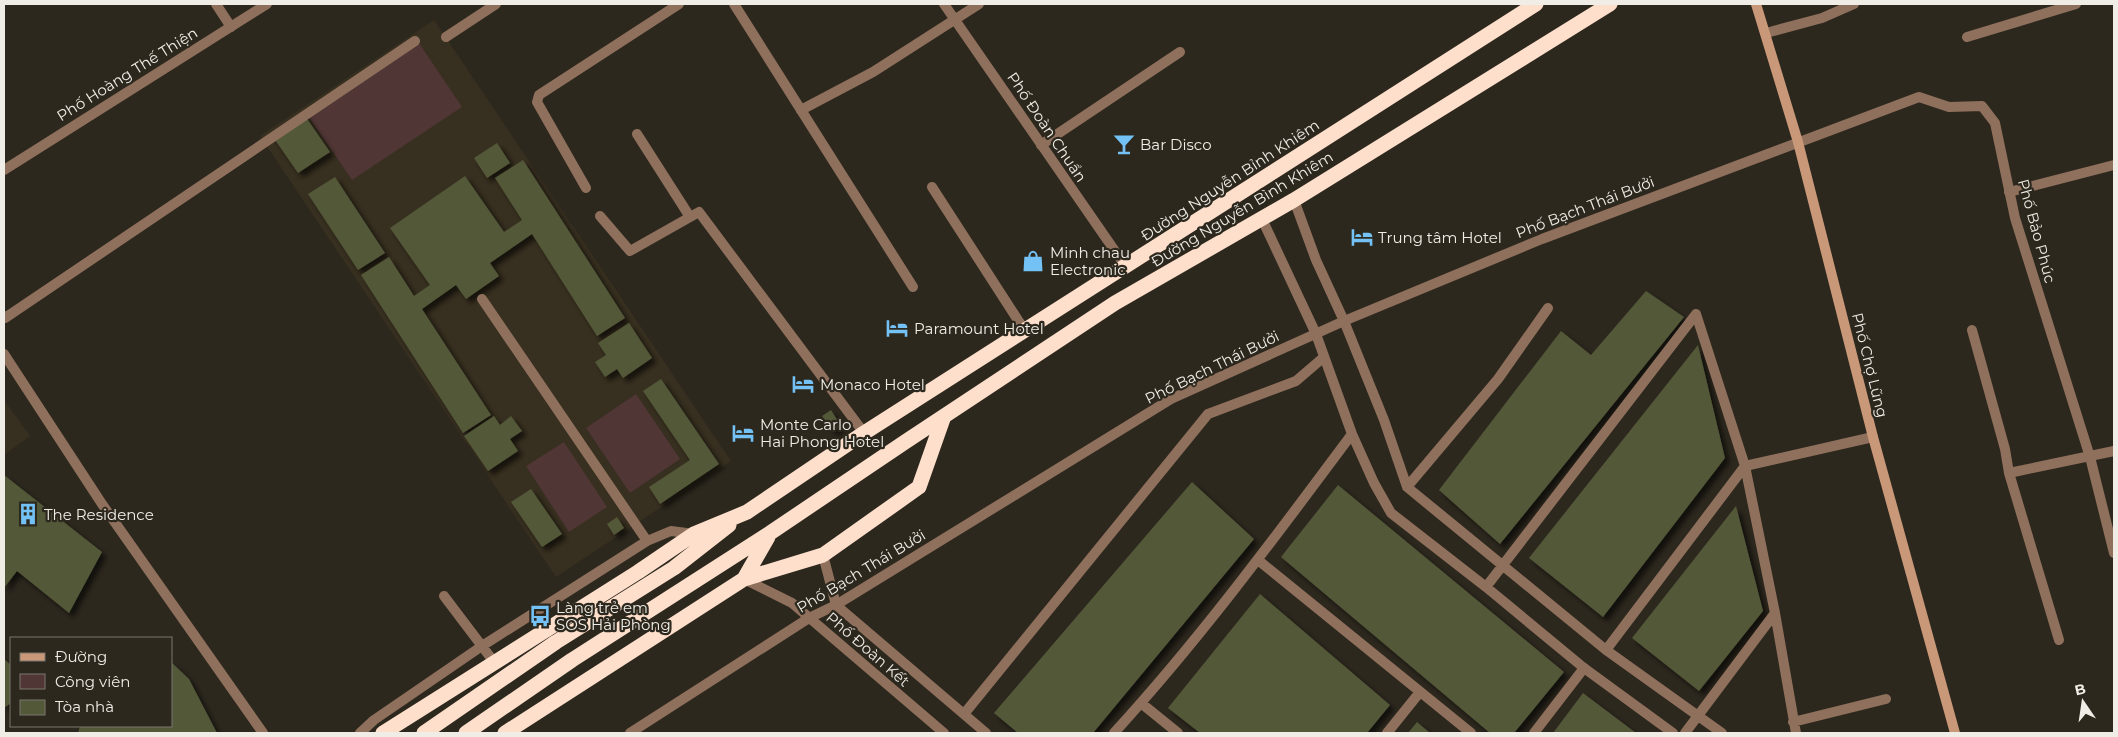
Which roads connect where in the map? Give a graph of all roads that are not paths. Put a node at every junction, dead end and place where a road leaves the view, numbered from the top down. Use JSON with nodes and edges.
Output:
{"nodes":[{"id":1,"x":216,"y":4,"type":"edge"},
{"id":2,"x":266,"y":4,"type":"edge"},
{"id":3,"x":496,"y":4,"type":"edge"},
{"id":4,"x":679,"y":4,"type":"edge"},
{"id":5,"x":944,"y":4,"type":"edge"},
{"id":6,"x":979,"y":4,"type":"edge"},
{"id":7,"x":1536,"y":4,"type":"edge"},
{"id":8,"x":1610,"y":4,"type":"edge"},
{"id":9,"x":1756,"y":4,"type":"edge"},
{"id":10,"x":1854,"y":4,"type":"edge"},
{"id":11,"x":2076,"y":4,"type":"edge"},
{"id":12,"x":738,"y":5,"type":"edge"},
{"id":13,"x":955,"y":20,"type":"junction"},
{"id":14,"x":231,"y":27,"type":"junction"},
{"id":15,"x":1766,"y":33,"type":"junction"},
{"id":16,"x":1968,"y":37,"type":"dead end"},
{"id":17,"x":446,"y":38,"type":"dead end"},
{"id":18,"x":415,"y":40,"type":"dead end"},
{"id":19,"x":1180,"y":52,"type":"dead end"},
{"id":20,"x":800,"y":110,"type":"junction"},
{"id":21,"x":637,"y":134,"type":"dead end"},
{"id":22,"x":1798,"y":142,"type":"junction"},
{"id":23,"x":1041,"y":145,"type":"junction"},
{"id":24,"x":2114,"y":165,"type":"edge"},
{"id":25,"x":4,"y":170,"type":"edge"},
{"id":26,"x":932,"y":187,"type":"dead end"},
{"id":27,"x":586,"y":188,"type":"dead end"},
{"id":28,"x":2009,"y":192,"type":"junction"},
{"id":29,"x":1294,"y":200,"type":"junction"},
{"id":30,"x":600,"y":216,"type":"dead end"},
{"id":31,"x":690,"y":217,"type":"junction"},
{"id":32,"x":1262,"y":219,"type":"junction"},
{"id":33,"x":1126,"y":267,"type":"junction"},
{"id":34,"x":913,"y":287,"type":"dead end"},
{"id":35,"x":482,"y":299,"type":"dead end"},
{"id":36,"x":1548,"y":308,"type":"dead end"},
{"id":37,"x":4,"y":316,"type":"edge"},
{"id":38,"x":1344,"y":321,"type":"junction"},
{"id":39,"x":1972,"y":330,"type":"dead end"},
{"id":40,"x":1026,"y":331,"type":"junction"},
{"id":41,"x":1316,"y":334,"type":"junction"},
{"id":42,"x":4,"y":354,"type":"edge"},
{"id":43,"x":1324,"y":357,"type":"junction"},
{"id":44,"x":944,"y":416,"type":"junction"},
{"id":45,"x":864,"y":434,"type":"junction"},
{"id":46,"x":1352,"y":434,"type":"junction"},
{"id":47,"x":1873,"y":437,"type":"junction"},
{"id":48,"x":2114,"y":451,"type":"edge"},
{"id":49,"x":2090,"y":457,"type":"junction"},
{"id":50,"x":1745,"y":466,"type":"junction"},
{"id":51,"x":2009,"y":473,"type":"junction"},
{"id":52,"x":1407,"y":487,"type":"junction"},
{"id":53,"x":746,"y":512,"type":"junction"},
{"id":54,"x":770,"y":533,"type":"junction"},
{"id":55,"x":694,"y":534,"type":"junction"},
{"id":56,"x":647,"y":541,"type":"junction"},
{"id":57,"x":2114,"y":553,"type":"edge"},
{"id":58,"x":823,"y":555,"type":"junction"},
{"id":59,"x":1258,"y":560,"type":"junction"},
{"id":60,"x":1503,"y":566,"type":"junction"},
{"id":61,"x":744,"y":579,"type":"junction"},
{"id":62,"x":1486,"y":587,"type":"junction"},
{"id":63,"x":444,"y":596,"type":"dead end"},
{"id":64,"x":836,"y":605,"type":"junction"},
{"id":65,"x":1775,"y":613,"type":"junction"},
{"id":66,"x":809,"y":618,"type":"junction"},
{"id":67,"x":2059,"y":640,"type":"dead end"},
{"id":68,"x":482,"y":646,"type":"junction"},
{"id":69,"x":1606,"y":650,"type":"junction"},
{"id":70,"x":494,"y":662,"type":"junction"},
{"id":71,"x":1584,"y":668,"type":"junction"},
{"id":72,"x":1420,"y":692,"type":"junction"},
{"id":73,"x":1886,"y":699,"type":"dead end"},
{"id":74,"x":1141,"y":703,"type":"junction"},
{"id":75,"x":964,"y":714,"type":"junction"},
{"id":76,"x":1699,"y":716,"type":"junction"},
{"id":77,"x":1793,"y":722,"type":"junction"},
{"id":78,"x":263,"y":733,"type":"edge"},
{"id":79,"x":360,"y":733,"type":"edge"},
{"id":80,"x":383,"y":733,"type":"edge"},
{"id":81,"x":424,"y":733,"type":"edge"},
{"id":82,"x":466,"y":733,"type":"edge"},
{"id":83,"x":505,"y":733,"type":"edge"},
{"id":84,"x":630,"y":733,"type":"edge"},
{"id":85,"x":944,"y":733,"type":"edge"},
{"id":86,"x":986,"y":733,"type":"edge"},
{"id":87,"x":1114,"y":733,"type":"edge"},
{"id":88,"x":1178,"y":733,"type":"edge"},
{"id":89,"x":1387,"y":733,"type":"edge"},
{"id":90,"x":1471,"y":733,"type":"edge"},
{"id":91,"x":1534,"y":733,"type":"edge"},
{"id":92,"x":1673,"y":733,"type":"edge"},
{"id":93,"x":1685,"y":733,"type":"edge"},
{"id":94,"x":1722,"y":733,"type":"edge"},
{"id":95,"x":1796,"y":733,"type":"edge"},
{"id":96,"x":1955,"y":733,"type":"edge"}],
"edges":[{"from":1,"to":14,"type":"street"},
{"from":2,"to":14,"type":"street","name":"Phố Hoàng Thế Thiện"},
{"from":3,"to":17,"type":"street"},
{"from":4,"to":27,"type":"street"},
{"from":5,"to":13,"type":"street","name":"Phố Đoàn Chuẩn"},
{"from":6,"to":13,"type":"street"},
{"from":7,"to":33,"type":"highway","name":"Đường Nguyễn Bỉnh Khiêm"},
{"from":8,"to":29,"type":"highway","name":"Đường Nguyễn Bình Khiêm"},
{"from":9,"to":15,"type":"street","name":"Phố Chợ Lũng"},
{"from":10,"to":15,"type":"street"},
{"from":11,"to":16,"type":"street"},
{"from":12,"to":20,"type":"street"},
{"from":13,"to":20,"type":"street"},
{"from":13,"to":23,"type":"street","name":"Phố Đoàn Chuẩn"},
{"from":14,"to":25,"type":"street","name":"Phố Hoàng Thế Thiện"},
{"from":15,"to":22,"type":"street","name":"Phố Chợ Lũng"},
{"from":18,"to":37,"type":"street"},
{"from":19,"to":23,"type":"street"},
{"from":20,"to":34,"type":"street"},
{"from":21,"to":31,"type":"street"},
{"from":22,"to":28,"type":"street","name":"Phố Bảo Phúc"},
{"from":22,"to":38,"type":"street","name":"Phố Bạch Thái Bưởi"},
{"from":22,"to":47,"type":"street","name":"Phố Chợ Lũng"},
{"from":23,"to":33,"type":"street","name":"Phố Đoàn Chuẩn"},
{"from":24,"to":28,"type":"street"},
{"from":26,"to":40,"type":"street"},
{"from":28,"to":49,"type":"street","name":"Phố Bảo Phúc"},
{"from":29,"to":32,"type":"highway","name":"Đường Nguyễn Bình Khiêm"},
{"from":29,"to":38,"type":"street"},
{"from":30,"to":31,"type":"street"},
{"from":31,"to":45,"type":"street"},
{"from":32,"to":41,"type":"street"},
{"from":32,"to":44,"type":"highway","name":"Đường Nguyễn Bình Khiêm"},
{"from":33,"to":40,"type":"highway","name":"Đường Nguyễn Bỉnh Khiêm"},
{"from":35,"to":56,"type":"street"},
{"from":36,"to":52,"type":"street"},
{"from":38,"to":41,"type":"street","name":"Phố Bạch Thái Bưởi"},
{"from":38,"to":52,"type":"street"},
{"from":39,"to":51,"type":"street"},
{"from":40,"to":45,"type":"highway","name":"Đường Nguyễn Bỉnh Khiêm"},
{"from":41,"to":43,"type":"street"},
{"from":41,"to":64,"type":"street","name":"Phố Bạch Thái Bưởi"},
{"from":42,"to":78,"type":"street"},
{"from":43,"to":46,"type":"street"},
{"from":43,"to":75,"type":"street"},
{"from":44,"to":54,"type":"highway","name":"Đường Nguyễn Bình Khiêm"},
{"from":44,"to":58,"type":"highway"},
{"from":45,"to":53,"type":"highway","name":"Đường Nguyễn Bỉnh Khiêm"},
{"from":46,"to":59,"type":"street"},
{"from":46,"to":62,"type":"street"},
{"from":47,"to":50,"type":"street"},
{"from":47,"to":96,"type":"street","name":"Phố Chợ Lũng"},
{"from":48,"to":49,"type":"street"},
{"from":49,"to":51,"type":"street"},
{"from":49,"to":57,"type":"street","name":"Phố Bảo Phúc"},
{"from":50,"to":60,"type":"street"},
{"from":50,"to":65,"type":"street"},
{"from":50,"to":69,"type":"street"},
{"from":51,"to":67,"type":"street"},
{"from":52,"to":60,"type":"street"},
{"from":53,"to":55,"type":"highway","name":"Đường Nguyễn Bỉnh Khiêm"},
{"from":53,"to":81,"type":"highway"},
{"from":54,"to":61,"type":"highway"},
{"from":54,"to":82,"type":"highway","name":"Đường Nguyễn Bình Khiêm"},
{"from":55,"to":56,"type":"street"},
{"from":55,"to":70,"type":"highway","name":"Đường Nguyễn Bỉnh Khiêm"},
{"from":56,"to":68,"type":"street"},
{"from":58,"to":61,"type":"highway"},
{"from":58,"to":64,"type":"street","name":"Phố Đoàn Kết"},
{"from":59,"to":72,"type":"street"},
{"from":59,"to":74,"type":"street"},
{"from":60,"to":62,"type":"street"},
{"from":60,"to":69,"type":"street"},
{"from":61,"to":66,"type":"street","name":"Phố Đoàn Kết"},
{"from":61,"to":83,"type":"highway"},
{"from":62,"to":71,"type":"street"},
{"from":63,"to":68,"type":"street"},
{"from":64,"to":66,"type":"street","name":"Phố Bạch Thái Bưởi"},
{"from":64,"to":75,"type":"street","name":"Phố Đoàn Kết"},
{"from":65,"to":76,"type":"street"},
{"from":65,"to":77,"type":"street"},
{"from":66,"to":84,"type":"street","name":"Phố Bạch Thái Bưởi"},
{"from":66,"to":85,"type":"street","name":"Phố Đoàn Kết"},
{"from":68,"to":70,"type":"street"},
{"from":68,"to":79,"type":"street"},
{"from":69,"to":76,"type":"street"},
{"from":70,"to":80,"type":"highway","name":"Đường Nguyễn Bỉnh Khiêm"},
{"from":71,"to":91,"type":"street"},
{"from":71,"to":92,"type":"street"},
{"from":72,"to":89,"type":"street"},
{"from":72,"to":90,"type":"street"},
{"from":73,"to":77,"type":"street"},
{"from":74,"to":87,"type":"street"},
{"from":74,"to":88,"type":"street"},
{"from":75,"to":86,"type":"street","name":"Phố Đoàn Kết"},
{"from":76,"to":93,"type":"street"},
{"from":76,"to":94,"type":"street"},
{"from":77,"to":95,"type":"street"}]}
